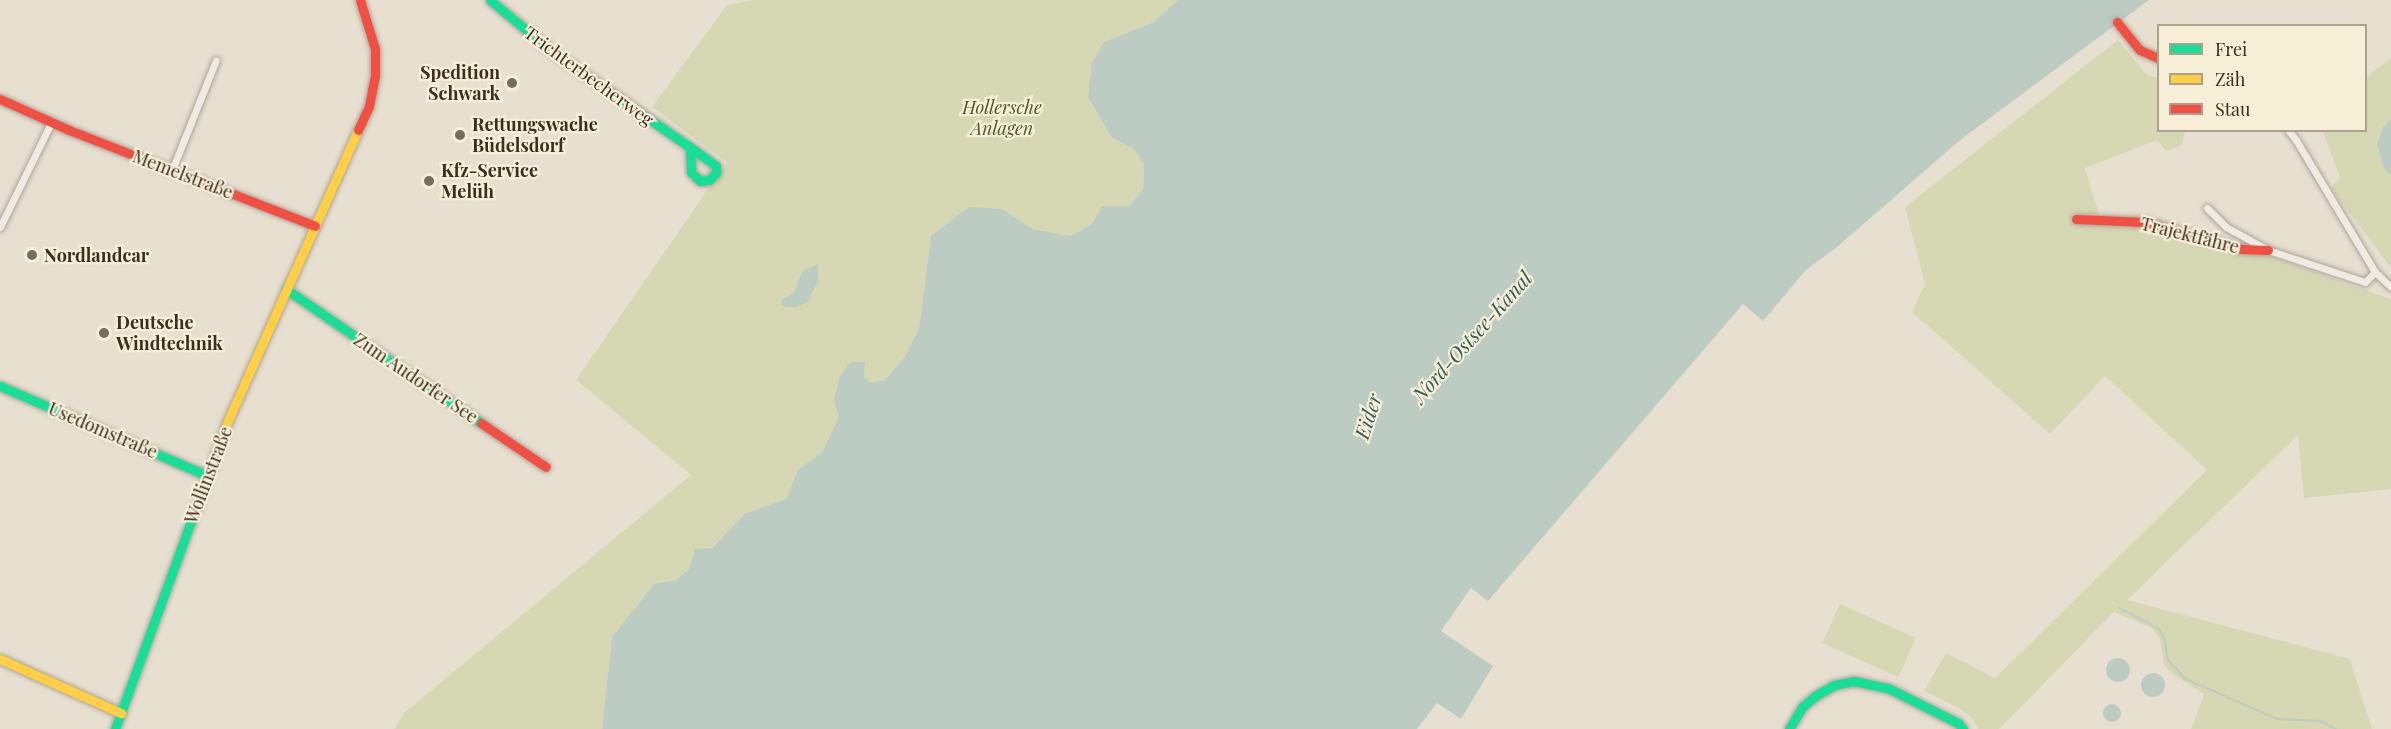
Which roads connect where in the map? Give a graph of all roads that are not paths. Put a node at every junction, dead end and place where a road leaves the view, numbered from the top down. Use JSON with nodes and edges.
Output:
{"nodes":[{"id":1,"x":360,"y":0,"type":"edge"},
{"id":2,"x":491,"y":0,"type":"edge"},
{"id":3,"x":2117,"y":22,"type":"dead end"},
{"id":4,"x":2157,"y":58,"type":"edge"},
{"id":5,"x":216,"y":60,"type":"dead end"},
{"id":6,"x":0,"y":99,"type":"edge"},
{"id":7,"x":52,"y":121,"type":"junction"},
{"id":8,"x":2290,"y":132,"type":"edge"},
{"id":9,"x":690,"y":147,"type":"dead end"},
{"id":10,"x":172,"y":170,"type":"junction"},
{"id":11,"x":2207,"y":208,"type":"dead end"},
{"id":12,"x":2076,"y":219,"type":"dead end"},
{"id":13,"x":315,"y":226,"type":"junction"},
{"id":14,"x":0,"y":227,"type":"edge"},
{"id":15,"x":2268,"y":250,"type":"junction"},
{"id":16,"x":2375,"y":272,"type":"junction"},
{"id":17,"x":2391,"y":287,"type":"edge"},
{"id":18,"x":286,"y":289,"type":"junction"},
{"id":19,"x":0,"y":386,"type":"edge"},
{"id":20,"x":546,"y":467,"type":"dead end"},
{"id":21,"x":206,"y":475,"type":"junction"},
{"id":22,"x":0,"y":659,"type":"edge"},
{"id":23,"x":121,"y":713,"type":"junction"},
{"id":24,"x":115,"y":729,"type":"edge"},
{"id":25,"x":1789,"y":729,"type":"edge"},
{"id":26,"x":1963,"y":729,"type":"edge"}],
"edges":[{"from":1,"to":13,"type":"street","name":"Wollinstraße"},
{"from":2,"to":9,"type":"street","name":"Trichterbecherweg"},
{"from":3,"to":4,"type":"street"},
{"from":5,"to":10,"type":"street"},
{"from":6,"to":7,"type":"street","name":"Memelstraße"},
{"from":7,"to":10,"type":"street","name":"Memelstraße"},
{"from":7,"to":14,"type":"street"},
{"from":8,"to":16,"type":"street"},
{"from":10,"to":13,"type":"street","name":"Memelstraße"},
{"from":11,"to":15,"type":"street","name":"Trajektfähre"},
{"from":12,"to":15,"type":"street","name":"Trajektfähre"},
{"from":13,"to":18,"type":"street","name":"Wollinstraße"},
{"from":15,"to":16,"type":"street","name":"Trajektfähre"},
{"from":16,"to":17,"type":"street"},
{"from":18,"to":20,"type":"street","name":"Zum Audorfer See"},
{"from":18,"to":21,"type":"street","name":"Wollinstraße"},
{"from":19,"to":21,"type":"street","name":"Usedomstraße"},
{"from":21,"to":23,"type":"street","name":"Wollinstraße"},
{"from":22,"to":23,"type":"street"},
{"from":23,"to":24,"type":"street","name":"Wollinstraße"},
{"from":25,"to":26,"type":"street"}]}
